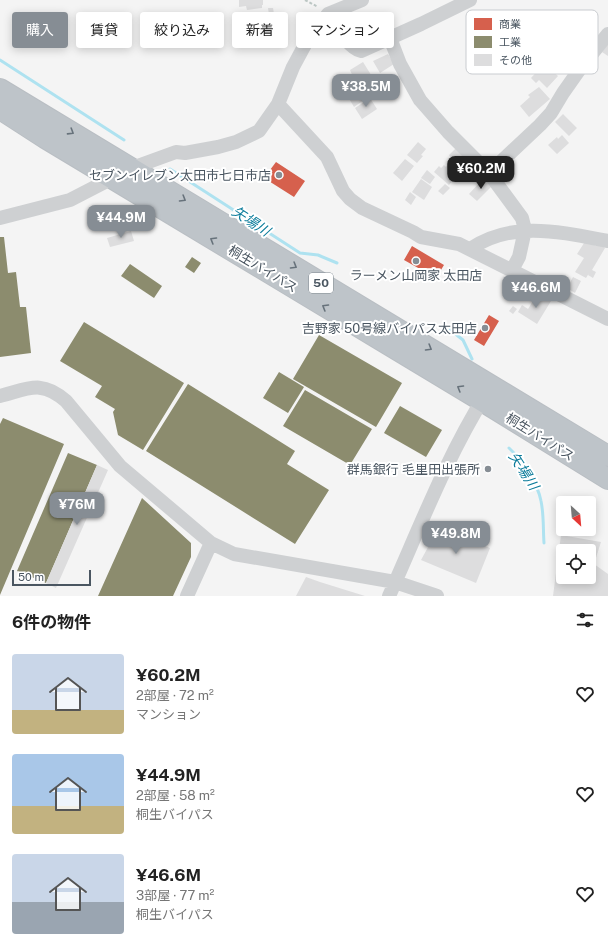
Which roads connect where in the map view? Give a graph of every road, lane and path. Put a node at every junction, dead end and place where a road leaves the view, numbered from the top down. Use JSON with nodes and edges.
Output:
{"nodes":[{"id":1,"x":305,"y":0,"type":"edge"},
{"id":2,"x":362,"y":0,"type":"edge"},
{"id":3,"x":470,"y":0,"type":"edge"},
{"id":4,"x":325,"y":12,"type":"edge"},
{"id":5,"x":333,"y":12,"type":"edge"},
{"id":6,"x":608,"y":34,"type":"edge"},
{"id":7,"x":394,"y":36,"type":"edge"},
{"id":8,"x":598,"y":46,"type":"edge"},
{"id":9,"x":303,"y":48,"type":"edge"},
{"id":10,"x":353,"y":48,"type":"edge"},
{"id":11,"x":367,"y":48,"type":"edge"},
{"id":12,"x":394,"y":48,"type":"edge"},
{"id":13,"x":576,"y":74,"type":"edge"},
{"id":14,"x":0,"y":78,"type":"edge"},
{"id":15,"x":0,"y":89,"type":"edge"},
{"id":16,"x":278,"y":104,"type":"junction"},
{"id":17,"x":0,"y":109,"type":"edge"},
{"id":18,"x":38,"y":111,"type":"junction"},
{"id":19,"x":0,"y":118,"type":"edge"},
{"id":20,"x":46,"y":138,"type":"junction"},
{"id":21,"x":132,"y":168,"type":"junction"},
{"id":22,"x":489,"y":173,"type":"junction"},
{"id":23,"x":112,"y":178,"type":"junction"},
{"id":24,"x":0,"y":218,"type":"edge"},
{"id":25,"x":525,"y":230,"type":"junction"},
{"id":26,"x":606,"y":236,"type":"edge"},
{"id":27,"x":470,"y":249,"type":"junction"},
{"id":28,"x":512,"y":270,"type":"junction"},
{"id":29,"x":608,"y":319,"type":"edge"},
{"id":30,"x":486,"y":393,"type":"junction"},
{"id":31,"x":0,"y":396,"type":"edge"},
{"id":32,"x":607,"y":453,"type":"edge"},
{"id":33,"x":608,"y":479,"type":"edge"},
{"id":34,"x":211,"y":544,"type":"junction"},
{"id":35,"x":395,"y":582,"type":"junction"},
{"id":36,"x":187,"y":596,"type":"edge"},
{"id":37,"x":389,"y":596,"type":"edge"},
{"id":38,"x":437,"y":596,"type":"edge"}],
"edges":[{"from":1,"to":4,"type":"path"},
{"from":2,"to":5,"type":"street"},
{"from":3,"to":7,"type":"street"},
{"from":6,"to":8,"type":"street"},
{"from":9,"to":16,"type":"street"},
{"from":10,"to":11,"type":"street"},
{"from":12,"to":22,"type":"street"},
{"from":13,"to":22,"type":"street"},
{"from":14,"to":18,"type":"highway","number":"50"},
{"from":15,"to":18,"type":"highway","name":"桐生バイパス","number":"50"},
{"from":16,"to":21,"type":"street"},
{"from":16,"to":27,"type":"street"},
{"from":17,"to":20,"type":"highway","name":"桐生バイパス","number":"50"},
{"from":18,"to":21,"type":"highway","name":"桐生バイパス","number":"50","one_way":true},
{"from":19,"to":20,"type":"highway","number":"50"},
{"from":20,"to":23,"type":"highway","name":"桐生バイパス","number":"50"},
{"from":21,"to":23,"type":"street"},
{"from":21,"to":30,"type":"highway","name":"桐生バイパス","number":"50","one_way":true},
{"from":22,"to":25,"type":"street"},
{"from":23,"to":24,"type":"street"},
{"from":30,"to":23,"type":"highway","name":"桐生バイパス","number":"50","one_way":true},
{"from":25,"to":26,"type":"street"},
{"from":25,"to":27,"type":"street"},
{"from":25,"to":28,"type":"street"},
{"from":27,"to":28,"type":"street"},
{"from":28,"to":29,"type":"street"},
{"from":30,"to":32,"type":"highway","name":"桐生バイパス","number":"50"},
{"from":30,"to":33,"type":"highway","name":"桐生バイパス","number":"50"},
{"from":30,"to":35,"type":"street"},
{"from":31,"to":34,"type":"street"},
{"from":34,"to":35,"type":"street"},
{"from":34,"to":36,"type":"street"},
{"from":35,"to":37,"type":"street"},
{"from":35,"to":38,"type":"street"}]}
